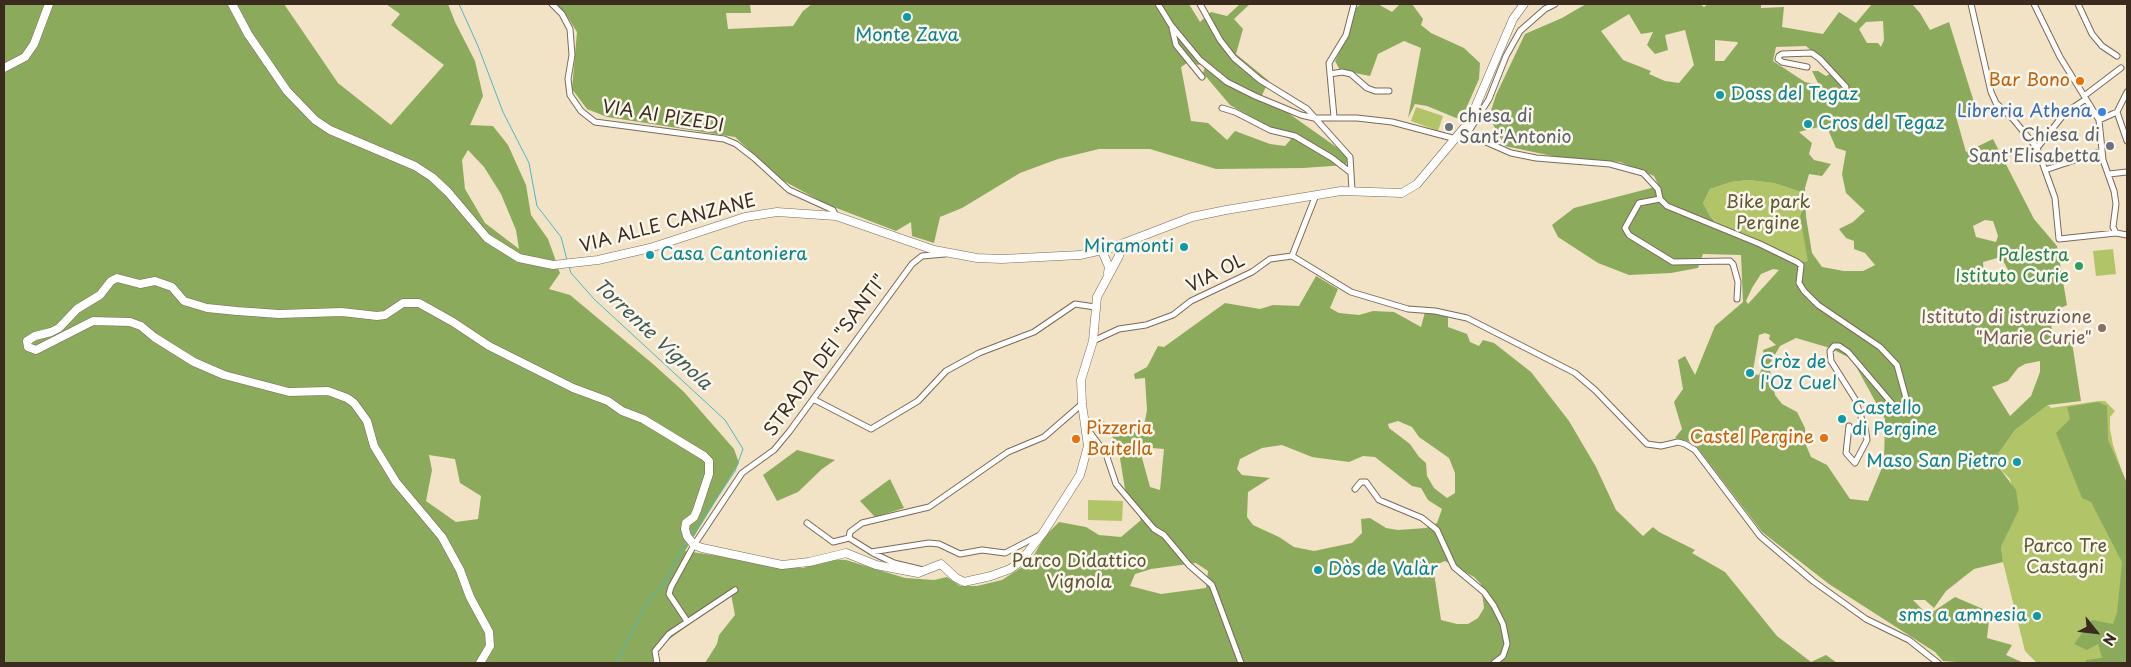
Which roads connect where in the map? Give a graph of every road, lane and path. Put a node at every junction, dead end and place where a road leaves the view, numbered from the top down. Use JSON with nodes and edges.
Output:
{"nodes":[{"id":1,"x":49,"y":4,"type":"edge"},
{"id":2,"x":232,"y":4,"type":"edge"},
{"id":3,"x":552,"y":4,"type":"edge"},
{"id":4,"x":1158,"y":4,"type":"edge"},
{"id":5,"x":1200,"y":4,"type":"edge"},
{"id":6,"x":1354,"y":4,"type":"edge"},
{"id":7,"x":1524,"y":4,"type":"edge"},
{"id":8,"x":1555,"y":4,"type":"edge"},
{"id":9,"x":1971,"y":4,"type":"edge"},
{"id":10,"x":2034,"y":4,"type":"edge"},
{"id":11,"x":2078,"y":4,"type":"edge"},
{"id":12,"x":1171,"y":25,"type":"junction"},
{"id":13,"x":2117,"y":56,"type":"dead end"},
{"id":14,"x":1807,"y":67,"type":"dead end"},
{"id":15,"x":4,"y":68,"type":"edge"},
{"id":16,"x":2121,"y":68,"type":"dead end"},
{"id":17,"x":1330,"y":74,"type":"junction"},
{"id":18,"x":1202,"y":77,"type":"dead end"},
{"id":19,"x":1846,"y":87,"type":"dead end"},
{"id":20,"x":1389,"y":91,"type":"dead end"},
{"id":21,"x":2127,"y":92,"type":"edge"},
{"id":22,"x":2085,"y":98,"type":"junction"},
{"id":23,"x":1222,"y":108,"type":"dead end"},
{"id":24,"x":2117,"y":112,"type":"junction"},
{"id":25,"x":1334,"y":117,"type":"junction"},
{"id":26,"x":1314,"y":118,"type":"junction"},
{"id":27,"x":2099,"y":120,"type":"junction"},
{"id":28,"x":1461,"y":136,"type":"junction"},
{"id":29,"x":2127,"y":141,"type":"edge"},
{"id":30,"x":2037,"y":148,"type":"junction"},
{"id":31,"x":2102,"y":151,"type":"junction"},
{"id":32,"x":2045,"y":170,"type":"junction"},
{"id":33,"x":1350,"y":172,"type":"junction"},
{"id":34,"x":2127,"y":172,"type":"edge"},
{"id":35,"x":2109,"y":174,"type":"junction"},
{"id":36,"x":1352,"y":190,"type":"junction"},
{"id":37,"x":1316,"y":195,"type":"junction"},
{"id":38,"x":1660,"y":199,"type":"junction"},
{"id":39,"x":836,"y":216,"type":"junction"},
{"id":40,"x":2116,"y":233,"type":"junction"},
{"id":41,"x":2127,"y":235,"type":"edge"},
{"id":42,"x":1118,"y":245,"type":"junction"},
{"id":43,"x":1102,"y":251,"type":"junction"},
{"id":44,"x":956,"y":254,"type":"junction"},
{"id":45,"x":1292,"y":256,"type":"junction"},
{"id":46,"x":1108,"y":275,"type":"junction"},
{"id":47,"x":1737,"y":300,"type":"dead end"},
{"id":48,"x":1095,"y":307,"type":"junction"},
{"id":49,"x":1093,"y":341,"type":"junction"},
{"id":50,"x":813,"y":399,"type":"junction"},
{"id":51,"x":1082,"y":404,"type":"junction"},
{"id":52,"x":1085,"y":425,"type":"junction"},
{"id":53,"x":1849,"y":426,"type":"dead end"},
{"id":54,"x":1355,"y":489,"type":"dead end"},
{"id":55,"x":807,"y":523,"type":"dead end"},
{"id":56,"x":1043,"y":534,"type":"junction"},
{"id":57,"x":849,"y":538,"type":"junction"},
{"id":58,"x":691,"y":541,"type":"junction"},
{"id":59,"x":871,"y":552,"type":"junction"},
{"id":60,"x":927,"y":570,"type":"junction"},
{"id":61,"x":735,"y":590,"type":"dead end"},
{"id":62,"x":687,"y":621,"type":"junction"},
{"id":63,"x":480,"y":663,"type":"edge"},
{"id":64,"x":657,"y":663,"type":"edge"},
{"id":65,"x":1241,"y":663,"type":"edge"},
{"id":66,"x":1494,"y":663,"type":"edge"},
{"id":67,"x":1938,"y":663,"type":"edge"}],
"edges":[{"from":1,"to":15,"type":"street"},
{"from":2,"to":39,"type":"street","name":"VIA ALLE CANZANE"},
{"from":3,"to":39,"type":"street","name":"VIA AI PIZEDI"},
{"from":4,"to":12,"type":"street"},
{"from":5,"to":26,"type":"street"},
{"from":6,"to":17,"type":"street"},
{"from":7,"to":28,"type":"street","name":"VIA ALLE CANZANE"},
{"from":8,"to":28,"type":"street"},
{"from":9,"to":30,"type":"street"},
{"from":10,"to":22,"type":"street"},
{"from":11,"to":13,"type":"street"},
{"from":12,"to":18,"type":"street"},
{"from":12,"to":26,"type":"street"},
{"from":14,"to":19,"type":"street"},
{"from":16,"to":22,"type":"street"},
{"from":17,"to":20,"type":"street"},
{"from":17,"to":25,"type":"street"},
{"from":21,"to":24,"type":"street"},
{"from":22,"to":27,"type":"street"},
{"from":22,"to":30,"type":"street"},
{"from":23,"to":33,"type":"street"},
{"from":24,"to":27,"type":"street"},
{"from":24,"to":29,"type":"street"},
{"from":25,"to":26,"type":"street"},
{"from":25,"to":28,"type":"street"},
{"from":26,"to":33,"type":"street"},
{"from":27,"to":31,"type":"street"},
{"from":28,"to":36,"type":"street","name":"VIA ALLE CANZANE"},
{"from":28,"to":38,"type":"street"},
{"from":30,"to":32,"type":"street"},
{"from":31,"to":32,"type":"street"},
{"from":31,"to":35,"type":"street"},
{"from":32,"to":40,"type":"street"},
{"from":33,"to":36,"type":"street"},
{"from":34,"to":35,"type":"street"},
{"from":35,"to":40,"type":"street"},
{"from":36,"to":37,"type":"street","name":"VIA ALLE CANZANE"},
{"from":37,"to":42,"type":"street","name":"VIA ALLE CANZANE"},
{"from":37,"to":45,"type":"street"},
{"from":38,"to":47,"type":"street"},
{"from":38,"to":53,"type":"street"},
{"from":39,"to":44,"type":"street","name":"VIA ALLE CANZANE"},
{"from":40,"to":41,"type":"street"},
{"from":42,"to":43,"type":"street","name":"VIA ALLE CANZANE"},
{"from":42,"to":46,"type":"street"},
{"from":43,"to":44,"type":"street","name":"VIA ALLE CANZANE"},
{"from":43,"to":46,"type":"street"},
{"from":44,"to":50,"type":"street","name":"STRADA DEI \"SANTI\""},
{"from":45,"to":49,"type":"street","name":"VIA OL"},
{"from":45,"to":67,"type":"street"},
{"from":46,"to":48,"type":"street"},
{"from":48,"to":49,"type":"street"},
{"from":48,"to":50,"type":"street"},
{"from":49,"to":51,"type":"street"},
{"from":50,"to":58,"type":"street","name":"STRADA DEI \"SANTI\""},
{"from":51,"to":52,"type":"street"},
{"from":51,"to":57,"type":"street"},
{"from":52,"to":56,"type":"street"},
{"from":52,"to":65,"type":"street"},
{"from":54,"to":66,"type":"street"},
{"from":55,"to":57,"type":"street"},
{"from":56,"to":59,"type":"street"},
{"from":56,"to":60,"type":"street"},
{"from":57,"to":59,"type":"street"},
{"from":58,"to":60,"type":"street"},
{"from":58,"to":62,"type":"street","name":"STRADA DEI \"SANTI\""},
{"from":58,"to":63,"type":"street"},
{"from":59,"to":60,"type":"street"},
{"from":61,"to":62,"type":"street"},
{"from":62,"to":64,"type":"street"}]}
